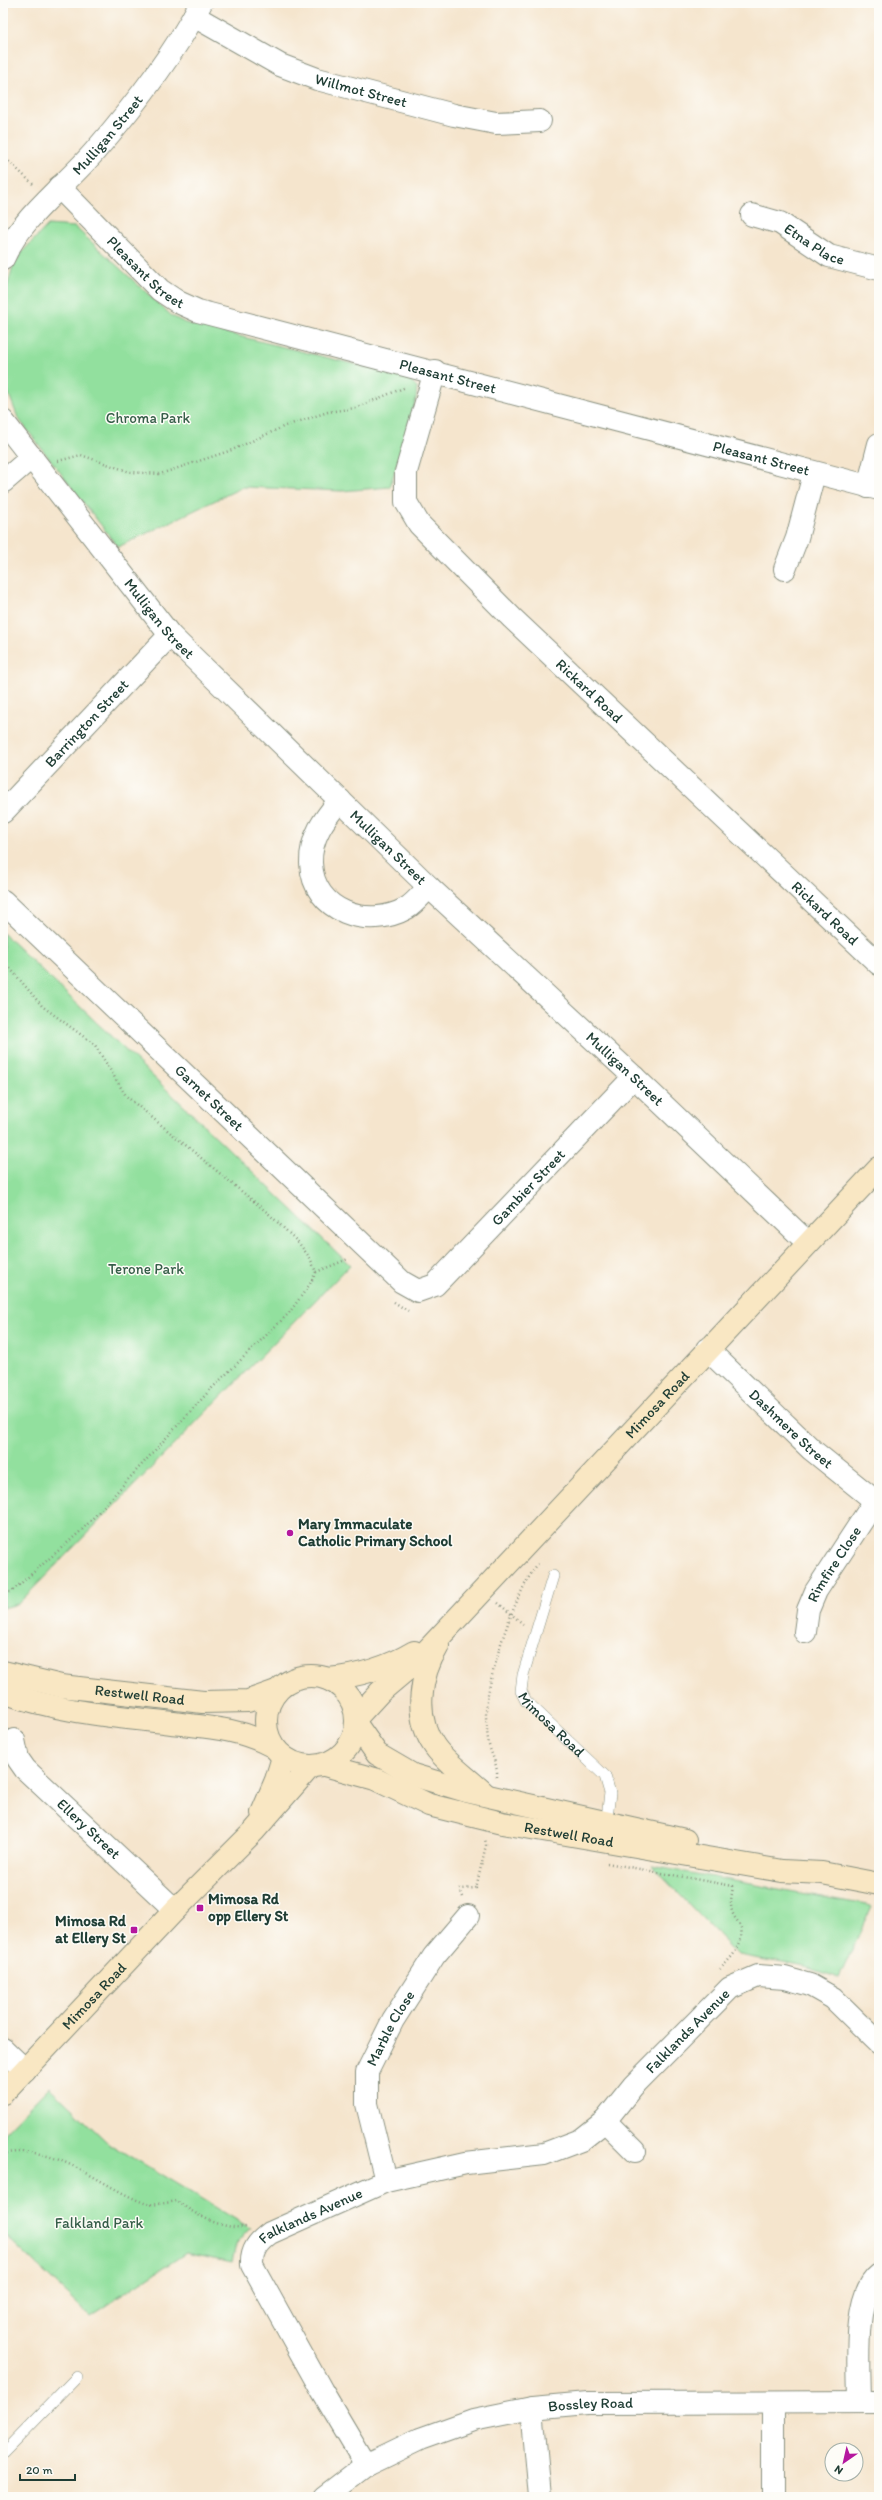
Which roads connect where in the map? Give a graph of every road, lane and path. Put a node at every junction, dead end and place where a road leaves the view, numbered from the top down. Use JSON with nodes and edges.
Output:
{"nodes":[{"id":1,"x":198,"y":10,"type":"edge"},
{"id":2,"x":540,"y":121,"type":"dead end"},
{"id":3,"x":3,"y":156,"type":"edge"},
{"id":4,"x":54,"y":193,"type":"junction"},
{"id":5,"x":752,"y":215,"type":"dead end"},
{"id":6,"x":3,"y":259,"type":"edge"},
{"id":7,"x":879,"y":269,"type":"edge"},
{"id":8,"x":433,"y":375,"type":"junction"},
{"id":9,"x":3,"y":421,"type":"edge"},
{"id":10,"x":879,"y":444,"type":"edge"},
{"id":11,"x":41,"y":460,"type":"junction"},
{"id":12,"x":814,"y":474,"type":"junction"},
{"id":13,"x":3,"y":482,"type":"edge"},
{"id":14,"x":874,"y":488,"type":"edge"},
{"id":15,"x":784,"y":569,"type":"dead end"},
{"id":16,"x":170,"y":635,"type":"junction"},
{"id":17,"x":340,"y":800,"type":"junction"},
{"id":18,"x":3,"y":812,"type":"edge"},
{"id":19,"x":429,"y":887,"type":"junction"},
{"id":20,"x":3,"y":901,"type":"edge"},
{"id":21,"x":879,"y":964,"type":"edge"},
{"id":22,"x":3,"y":965,"type":"edge"},
{"id":23,"x":634,"y":1077,"type":"junction"},
{"id":24,"x":879,"y":1168,"type":"edge"},
{"id":25,"x":808,"y":1243,"type":"junction"},
{"id":26,"x":352,"y":1263,"type":"dead end"},
{"id":27,"x":316,"y":1272,"type":"junction"},
{"id":28,"x":418,"y":1291,"type":"joint"},
{"id":29,"x":392,"y":1300,"type":"dead end"},
{"id":30,"x":408,"y":1311,"type":"dead end"},
{"id":31,"x":707,"y":1349,"type":"junction"},
{"id":32,"x":877,"y":1503,"type":"edge"},
{"id":33,"x":539,"y":1562,"type":"dead end"},
{"id":34,"x":553,"y":1576,"type":"dead end"},
{"id":35,"x":3,"y":1592,"type":"edge"},
{"id":36,"x":496,"y":1601,"type":"dead end"},
{"id":37,"x":458,"y":1614,"type":"junction"},
{"id":38,"x":512,"y":1615,"type":"junction"},
{"id":39,"x":806,"y":1632,"type":"dead end"},
{"id":40,"x":535,"y":1634,"type":"junction"},
{"id":41,"x":433,"y":1641,"type":"junction"},
{"id":42,"x":3,"y":1672,"type":"edge"},
{"id":43,"x":328,"y":1679,"type":"junction"},
{"id":44,"x":276,"y":1691,"type":"junction"},
{"id":45,"x":3,"y":1692,"type":"edge"},
{"id":46,"x":356,"y":1721,"type":"junction"},
{"id":47,"x":14,"y":1740,"type":"dead end"},
{"id":48,"x":278,"y":1752,"type":"junction"},
{"id":49,"x":317,"y":1766,"type":"junction"},
{"id":50,"x":492,"y":1787,"type":"junction"},
{"id":51,"x":254,"y":1831,"type":"junction"},
{"id":52,"x":605,"y":1832,"type":"junction"},
{"id":53,"x":484,"y":1838,"type":"dead end"},
{"id":54,"x":879,"y":1884,"type":"edge"},
{"id":55,"x":733,"y":1886,"type":"dead end"},
{"id":56,"x":175,"y":1910,"type":"junction"},
{"id":57,"x":468,"y":1916,"type":"joint"},
{"id":58,"x":719,"y":1970,"type":"dead end"},
{"id":59,"x":879,"y":2043,"type":"edge"},
{"id":60,"x":3,"y":2049,"type":"edge"},
{"id":61,"x":25,"y":2070,"type":"junction"},
{"id":62,"x":3,"y":2094,"type":"edge"},
{"id":63,"x":605,"y":2121,"type":"junction"},
{"id":64,"x":635,"y":2151,"type":"dead end"},
{"id":65,"x":3,"y":2154,"type":"edge"},
{"id":66,"x":386,"y":2181,"type":"junction"},
{"id":67,"x":251,"y":2223,"type":"dead end"},
{"id":68,"x":879,"y":2275,"type":"edge"},
{"id":69,"x":77,"y":2377,"type":"dead end"},
{"id":70,"x":869,"y":2402,"type":"edge"},
{"id":71,"x":774,"y":2403,"type":"junction"},
{"id":72,"x":532,"y":2408,"type":"junction"},
{"id":73,"x":3,"y":2453,"type":"edge"},
{"id":74,"x":366,"y":2465,"type":"junction"},
{"id":75,"x":324,"y":2497,"type":"edge"},
{"id":76,"x":540,"y":2497,"type":"edge"},
{"id":77,"x":773,"y":2497,"type":"edge"}],
"edges":[{"from":1,"to":2,"type":"street","name":"Willmot Street"},
{"from":1,"to":4,"type":"street","name":"Mulligan Street"},
{"from":3,"to":4,"type":"path"},
{"from":4,"to":6,"type":"street","name":"Mulligan Street"},
{"from":4,"to":8,"type":"street","name":"Pleasant Street"},
{"from":5,"to":7,"type":"street","name":"Etna Place"},
{"from":8,"to":11,"type":"path"},
{"from":8,"to":12,"type":"street","name":"Pleasant Street"},
{"from":8,"to":21,"type":"street","name":"Rickard Road"},
{"from":9,"to":11,"type":"street","name":"Mulligan Street"},
{"from":10,"to":14,"type":"street"},
{"from":11,"to":13,"type":"street"},
{"from":11,"to":16,"type":"street","name":"Mulligan Street"},
{"from":12,"to":14,"type":"street","name":"Pleasant Street"},
{"from":12,"to":15,"type":"street"},
{"from":16,"to":17,"type":"street","name":"Mulligan Street"},
{"from":16,"to":18,"type":"street","name":"Barrington Street"},
{"from":17,"to":19,"type":"street","name":"Mulligan Street"},
{"from":17,"to":19,"type":"street"},
{"from":19,"to":23,"type":"street","name":"Mulligan Street"},
{"from":20,"to":28,"type":"street","name":"Garnet Street"},
{"from":22,"to":27,"type":"path"},
{"from":23,"to":25,"type":"street","name":"Mulligan Street"},
{"from":23,"to":28,"type":"street","name":"Gambier Street"},
{"from":24,"to":25,"type":"main road","name":"Mimosa Road"},
{"from":25,"to":31,"type":"main road","name":"Mimosa Road"},
{"from":26,"to":27,"type":"path"},
{"from":27,"to":35,"type":"path"},
{"from":29,"to":30,"type":"path"},
{"from":31,"to":32,"type":"street","name":"Dashmere Street"},
{"from":31,"to":37,"type":"main road","name":"Mimosa Road"},
{"from":32,"to":39,"type":"street","name":"Rimfire Close"},
{"from":33,"to":38,"type":"path"},
{"from":34,"to":40,"type":"lane","name":"Mimosa Road"},
{"from":36,"to":38,"type":"path"},
{"from":37,"to":41,"type":"main road","name":"Mimosa Road"},
{"from":37,"to":50,"type":"main road"},
{"from":38,"to":40,"type":"path"},
{"from":38,"to":50,"type":"path"},
{"from":40,"to":52,"type":"lane","name":"Mimosa Road"},
{"from":41,"to":43,"type":"main road","name":"Mimosa Road"},
{"from":41,"to":46,"type":"main road","name":"Mimosa Road"},
{"from":42,"to":44,"type":"main road","name":"Restwell Road"},
{"from":43,"to":44,"type":"main road"},
{"from":43,"to":46,"type":"main road"},
{"from":44,"to":48,"type":"main road"},
{"from":45,"to":48,"type":"main road","name":"Restwell Road"},
{"from":46,"to":49,"type":"main road"},
{"from":46,"to":50,"type":"main road","name":"Restwell Road"},
{"from":47,"to":56,"type":"street","name":"Ellery Street"},
{"from":48,"to":49,"type":"main road"},
{"from":48,"to":51,"type":"main road","name":"Mimosa Road"},
{"from":49,"to":51,"type":"main road","name":"Mimosa Road"},
{"from":49,"to":52,"type":"main road","name":"Restwell Road"},
{"from":50,"to":52,"type":"main road","name":"Restwell Road"},
{"from":51,"to":56,"type":"main road","name":"Mimosa Road"},
{"from":52,"to":54,"type":"main road","name":"Restwell Road"},
{"from":53,"to":57,"type":"path"},
{"from":55,"to":58,"type":"path"},
{"from":56,"to":61,"type":"main road","name":"Mimosa Road"},
{"from":57,"to":66,"type":"street","name":"Marble Close"},
{"from":59,"to":63,"type":"street","name":"Falklands Avenue"},
{"from":60,"to":61,"type":"street"},
{"from":61,"to":62,"type":"main road","name":"Mimosa Road"},
{"from":63,"to":64,"type":"street"},
{"from":63,"to":66,"type":"street","name":"Falklands Avenue"},
{"from":65,"to":67,"type":"path"},
{"from":66,"to":74,"type":"street","name":"Falklands Avenue"},
{"from":68,"to":70,"type":"street"},
{"from":69,"to":73,"type":"lane"},
{"from":70,"to":71,"type":"street","name":"Bossley Road"},
{"from":71,"to":72,"type":"street","name":"Bossley Road"},
{"from":71,"to":77,"type":"street"},
{"from":72,"to":74,"type":"street","name":"Bossley Road"},
{"from":72,"to":76,"type":"street"},
{"from":74,"to":75,"type":"street","name":"Bossley Road"}]}
